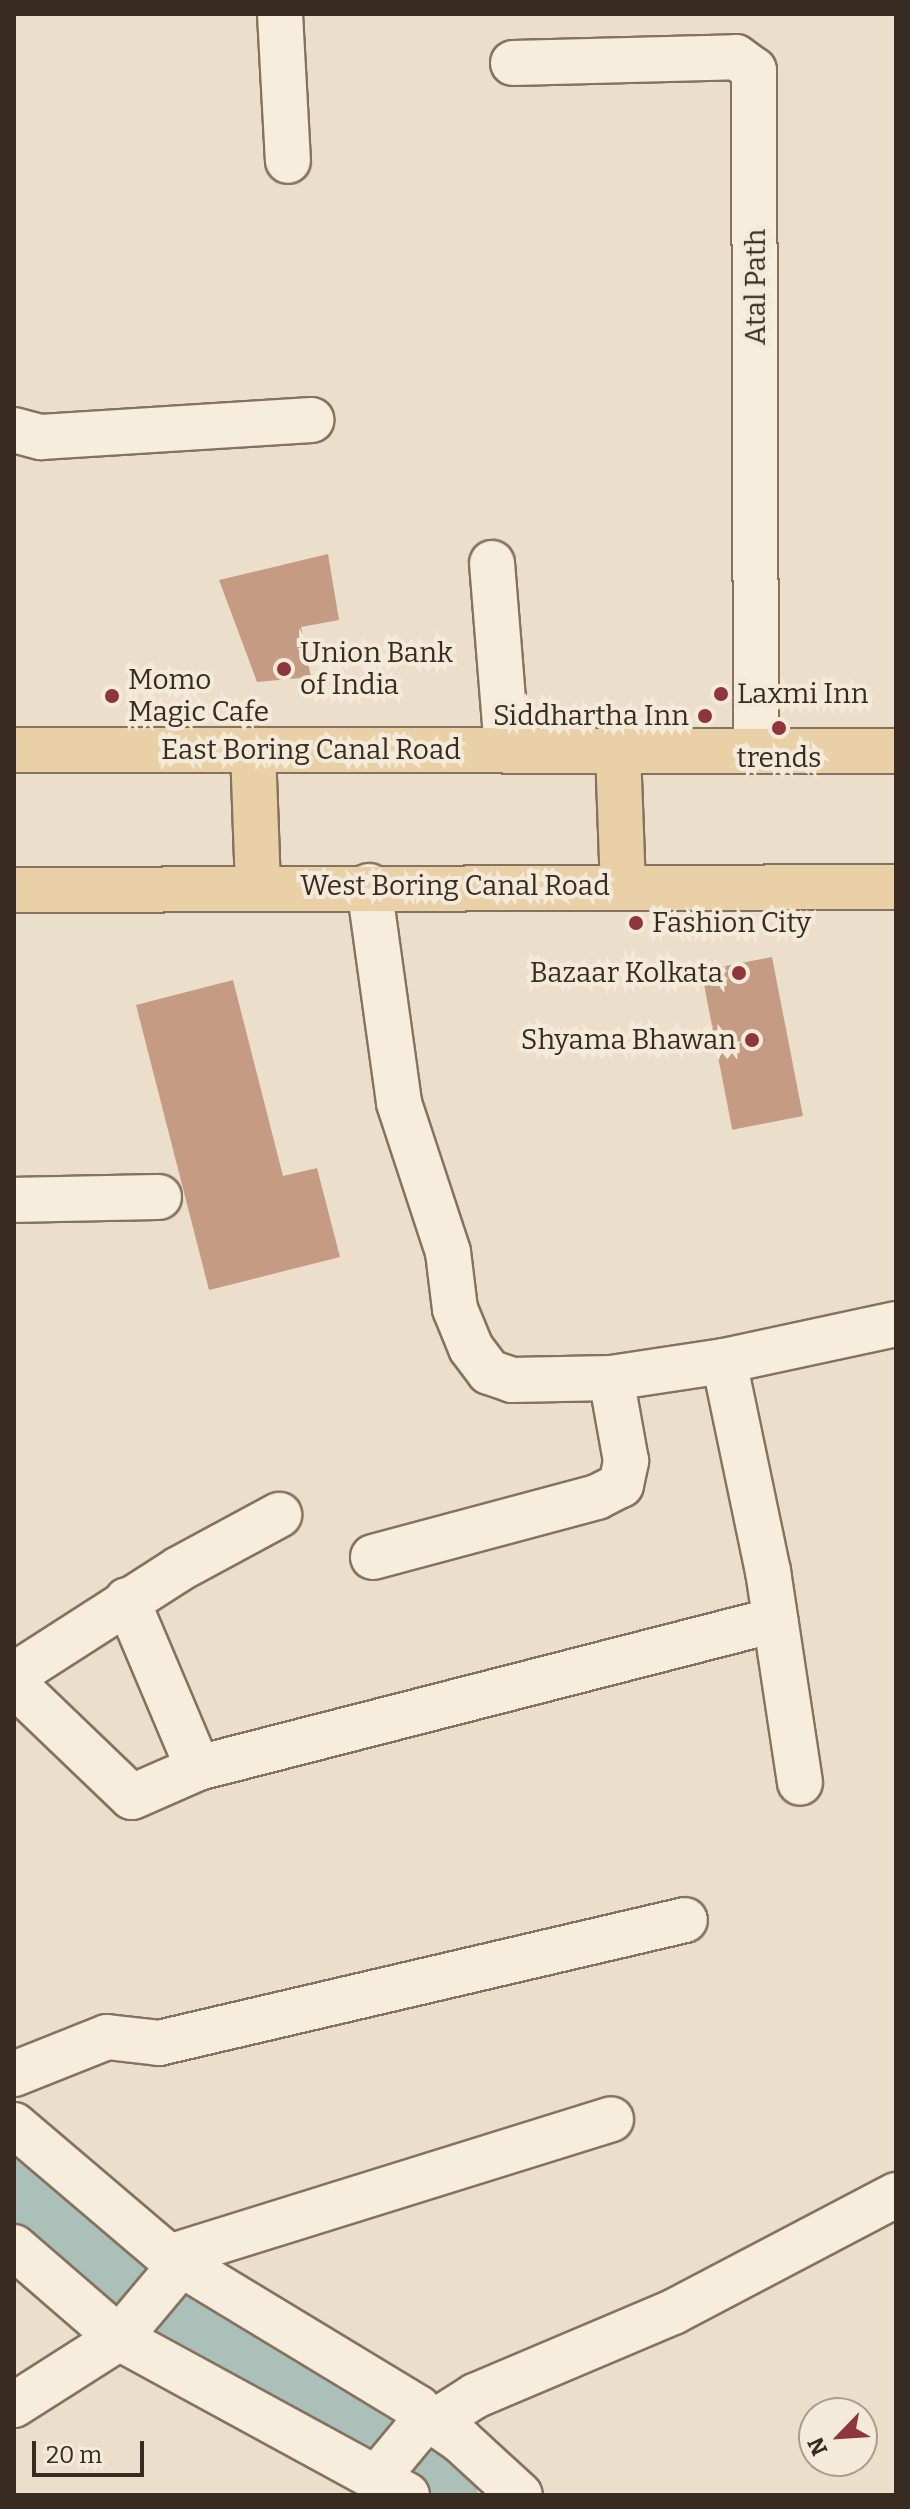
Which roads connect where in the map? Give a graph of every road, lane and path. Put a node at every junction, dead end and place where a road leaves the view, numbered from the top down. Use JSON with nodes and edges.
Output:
{"nodes":[{"id":1,"x":280,"y":14,"type":"edge"},
{"id":2,"x":513,"y":63,"type":"dead end"},
{"id":3,"x":288,"y":161,"type":"dead end"},
{"id":4,"x":311,"y":420,"type":"dead end"},
{"id":5,"x":14,"y":430,"type":"edge"},
{"id":6,"x":492,"y":563,"type":"dead end"},
{"id":7,"x":14,"y":750,"type":"edge"},
{"id":8,"x":253,"y":750,"type":"junction"},
{"id":9,"x":507,"y":750,"type":"junction"},
{"id":10,"x":618,"y":751,"type":"junction"},
{"id":11,"x":756,"y":751,"type":"junction"},
{"id":12,"x":896,"y":751,"type":"edge"},
{"id":13,"x":258,"y":886,"type":"junction"},
{"id":14,"x":369,"y":886,"type":"junction"},
{"id":15,"x":623,"y":886,"type":"junction"},
{"id":16,"x":896,"y":887,"type":"edge"},
{"id":17,"x":14,"y":890,"type":"edge"},
{"id":18,"x":159,"y":1197,"type":"dead end"},
{"id":19,"x":14,"y":1200,"type":"edge"},
{"id":20,"x":896,"y":1324,"type":"edge"},
{"id":21,"x":724,"y":1361,"type":"junction"},
{"id":22,"x":611,"y":1378,"type":"junction"},
{"id":23,"x":279,"y":1515,"type":"dead end"},
{"id":24,"x":373,"y":1557,"type":"dead end"},
{"id":25,"x":127,"y":1600,"type":"junction"},
{"id":26,"x":775,"y":1620,"type":"junction"},
{"id":27,"x":14,"y":1675,"type":"edge"},
{"id":28,"x":14,"y":1684,"type":"edge"},
{"id":29,"x":198,"y":1768,"type":"junction"},
{"id":30,"x":800,"y":1783,"type":"dead end"},
{"id":31,"x":685,"y":1920,"type":"dead end"},
{"id":32,"x":14,"y":2074,"type":"edge"},
{"id":33,"x":611,"y":2119,"type":"dead end"},
{"id":34,"x":14,"y":2125,"type":"edge"},
{"id":35,"x":896,"y":2195,"type":"edge"},
{"id":36,"x":14,"y":2247,"type":"edge"},
{"id":37,"x":175,"y":2261,"type":"junction"},
{"id":38,"x":133,"y":2321,"type":"junction"},
{"id":39,"x":14,"y":2405,"type":"edge"},
{"id":40,"x":407,"y":2450,"type":"edge"},
{"id":41,"x":520,"y":2495,"type":"edge"}],
"edges":[{"from":1,"to":3,"type":"street"},
{"from":2,"to":11,"type":"street","name":"Atal Path"},
{"from":4,"to":5,"type":"street"},
{"from":6,"to":9,"type":"street"},
{"from":7,"to":8,"type":"main road","name":"East Boring Canal Road"},
{"from":8,"to":9,"type":"main road","name":"East Boring Canal Road"},
{"from":8,"to":13,"type":"main road"},
{"from":9,"to":10,"type":"main road","name":"East Boring Canal Road"},
{"from":10,"to":11,"type":"main road","name":"East Boring Canal Road"},
{"from":10,"to":15,"type":"main road"},
{"from":11,"to":12,"type":"main road","name":"East Boring Canal Road"},
{"from":13,"to":14,"type":"main road","name":"West Boring Canal Road"},
{"from":13,"to":17,"type":"main road","name":"West Boring Canal Road"},
{"from":14,"to":15,"type":"main road","name":"West Boring Canal Road"},
{"from":14,"to":22,"type":"street"},
{"from":15,"to":16,"type":"main road","name":"West Boring Canal Road"},
{"from":18,"to":19,"type":"street"},
{"from":20,"to":21,"type":"street"},
{"from":21,"to":22,"type":"street"},
{"from":21,"to":26,"type":"street"},
{"from":22,"to":24,"type":"street"},
{"from":23,"to":25,"type":"street"},
{"from":25,"to":27,"type":"street"},
{"from":25,"to":29,"type":"street"},
{"from":26,"to":29,"type":"street"},
{"from":26,"to":30,"type":"street"},
{"from":28,"to":29,"type":"street"},
{"from":31,"to":32,"type":"street"},
{"from":33,"to":37,"type":"street"},
{"from":34,"to":37,"type":"street"},
{"from":35,"to":40,"type":"street"},
{"from":36,"to":38,"type":"street"},
{"from":37,"to":38,"type":"street"},
{"from":37,"to":40,"type":"street"},
{"from":38,"to":39,"type":"street"},
{"from":38,"to":40,"type":"street"},
{"from":40,"to":41,"type":"street"}]}
